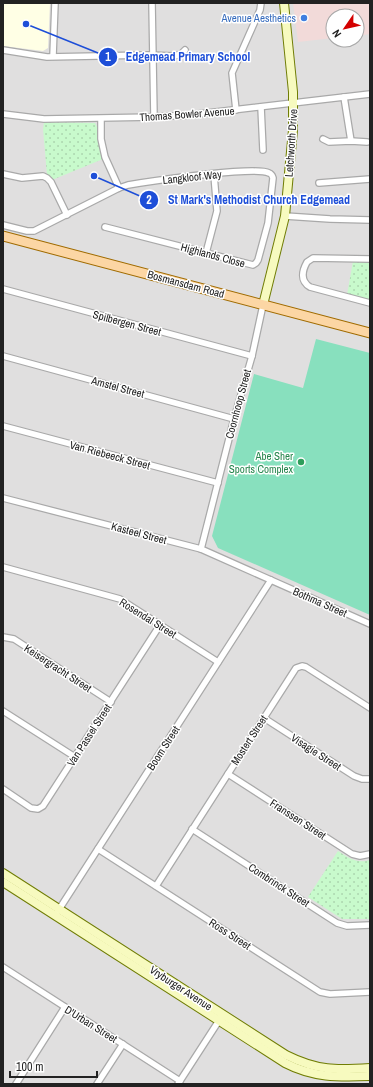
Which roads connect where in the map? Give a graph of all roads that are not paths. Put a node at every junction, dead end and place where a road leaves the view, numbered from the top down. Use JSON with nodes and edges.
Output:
{"nodes":[{"id":1,"x":55,"y":3,"type":"edge"},
{"id":2,"x":152,"y":3,"type":"edge"},
{"id":3,"x":261,"y":3,"type":"edge"},
{"id":4,"x":284,"y":3,"type":"edge"},
{"id":5,"x":3,"y":50,"type":"edge"},
{"id":6,"x":184,"y":50,"type":"dead end"},
{"id":7,"x":53,"y":56,"type":"junction"},
{"id":8,"x":153,"y":56,"type":"junction"},
{"id":9,"x":370,"y":94,"type":"edge"},
{"id":10,"x":344,"y":97,"type":"junction"},
{"id":11,"x":294,"y":104,"type":"junction"},
{"id":12,"x":261,"y":107,"type":"junction"},
{"id":13,"x":236,"y":110,"type":"junction"},
{"id":14,"x":3,"y":114,"type":"edge"},
{"id":15,"x":154,"y":117,"type":"junction"},
{"id":16,"x":102,"y":119,"type":"junction"},
{"id":17,"x":323,"y":139,"type":"dead end"},
{"id":18,"x":351,"y":141,"type":"junction"},
{"id":19,"x":367,"y":142,"type":"dead end"},
{"id":20,"x":263,"y":150,"type":"dead end"},
{"id":21,"x":3,"y":174,"type":"edge"},
{"id":22,"x":214,"y":175,"type":"junction"},
{"id":23,"x":272,"y":175,"type":"joint"},
{"id":24,"x":370,"y":179,"type":"edge"},
{"id":25,"x":319,"y":183,"type":"dead end"},
{"id":26,"x":119,"y":188,"type":"junction"},
{"id":27,"x":66,"y":215,"type":"junction"},
{"id":28,"x":285,"y":216,"type":"junction"},
{"id":29,"x":370,"y":220,"type":"edge"},
{"id":30,"x":3,"y":225,"type":"edge"},
{"id":31,"x":105,"y":227,"type":"dead end"},
{"id":32,"x":3,"y":236,"type":"edge"},
{"id":33,"x":206,"y":253,"type":"junction"},
{"id":34,"x":370,"y":259,"type":"edge"},
{"id":35,"x":3,"y":289,"type":"edge"},
{"id":36,"x":370,"y":303,"type":"edge"},
{"id":37,"x":263,"y":305,"type":"junction"},
{"id":38,"x":370,"y":333,"type":"edge"},
{"id":39,"x":3,"y":356,"type":"edge"},
{"id":40,"x":252,"y":356,"type":"junction"},
{"id":41,"x":234,"y":419,"type":"junction"},
{"id":42,"x":3,"y":426,"type":"edge"},
{"id":43,"x":218,"y":483,"type":"junction"},
{"id":44,"x":3,"y":498,"type":"edge"},
{"id":45,"x":201,"y":549,"type":"junction"},
{"id":46,"x":3,"y":567,"type":"edge"},
{"id":47,"x":271,"y":580,"type":"junction"},
{"id":48,"x":370,"y":624,"type":"edge"},
{"id":49,"x":160,"y":625,"type":"junction"},
{"id":50,"x":3,"y":636,"type":"edge"},
{"id":51,"x":218,"y":662,"type":"junction"},
{"id":52,"x":111,"y":702,"type":"junction"},
{"id":53,"x":370,"y":708,"type":"edge"},
{"id":54,"x":3,"y":711,"type":"edge"},
{"id":55,"x":264,"y":718,"type":"junction"},
{"id":56,"x":75,"y":757,"type":"junction"},
{"id":57,"x":228,"y":774,"type":"junction"},
{"id":58,"x":370,"y":779,"type":"edge"},
{"id":59,"x":3,"y":789,"type":"edge"},
{"id":60,"x":192,"y":829,"type":"junction"},
{"id":61,"x":98,"y":849,"type":"junction"},
{"id":62,"x":370,"y":854,"type":"edge"},
{"id":63,"x":3,"y":873,"type":"edge"},
{"id":64,"x":3,"y":882,"type":"edge"},
{"id":65,"x":156,"y":886,"type":"junction"},
{"id":66,"x":57,"y":912,"type":"junction"},
{"id":67,"x":370,"y":925,"type":"edge"},
{"id":68,"x":3,"y":967,"type":"edge"},
{"id":69,"x":370,"y":992,"type":"edge"},
{"id":70,"x":65,"y":1007,"type":"junction"},
{"id":71,"x":220,"y":1017,"type":"junction"},
{"id":72,"x":123,"y":1044,"type":"junction"},
{"id":73,"x":370,"y":1068,"type":"edge"},
{"id":74,"x":370,"y":1076,"type":"edge"},
{"id":75,"x":179,"y":1082,"type":"edge"},
{"id":76,"x":16,"y":1084,"type":"edge"},
{"id":77,"x":97,"y":1084,"type":"edge"}],
"edges":[{"from":1,"to":7,"type":"street"},
{"from":2,"to":8,"type":"street"},
{"from":3,"to":13,"type":"street"},
{"from":4,"to":11,"type":"street","name":"Letchworth Drive"},
{"from":5,"to":7,"type":"street"},
{"from":6,"to":8,"type":"street"},
{"from":7,"to":8,"type":"street"},
{"from":8,"to":15,"type":"street"},
{"from":9,"to":10,"type":"street","name":"Thomas Bowler Avenue"},
{"from":10,"to":11,"type":"street","name":"Thomas Bowler Avenue"},
{"from":10,"to":18,"type":"street"},
{"from":11,"to":12,"type":"street","name":"Thomas Bowler Avenue"},
{"from":11,"to":28,"type":"street","name":"Letchworth Drive"},
{"from":12,"to":13,"type":"street","name":"Thomas Bowler Avenue"},
{"from":12,"to":20,"type":"street"},
{"from":13,"to":15,"type":"street","name":"Thomas Bowler Avenue"},
{"from":14,"to":16,"type":"street","name":"Thomas Bowler Avenue"},
{"from":15,"to":16,"type":"street","name":"Thomas Bowler Avenue"},
{"from":16,"to":26,"type":"street"},
{"from":17,"to":18,"type":"street"},
{"from":18,"to":19,"type":"street"},
{"from":21,"to":27,"type":"street"},
{"from":22,"to":23,"type":"street","name":"Langkloof Way"},
{"from":22,"to":26,"type":"street","name":"Langkloof Way"},
{"from":22,"to":33,"type":"street"},
{"from":23,"to":33,"type":"street","name":"Highlands Close"},
{"from":24,"to":25,"type":"street"},
{"from":26,"to":27,"type":"street","name":"Langkloof Way"},
{"from":27,"to":30,"type":"street","name":"Langkloof Way"},
{"from":28,"to":29,"type":"street"},
{"from":28,"to":37,"type":"street","name":"Letchworth Drive"},
{"from":31,"to":33,"type":"street","name":"Highlands Close"},
{"from":32,"to":37,"type":"main road","name":"Bosmansdam Road"},
{"from":34,"to":36,"type":"street"},
{"from":35,"to":40,"type":"street","name":"Spilbergen Street"},
{"from":37,"to":38,"type":"main road","name":"Bosmansdam Road"},
{"from":37,"to":40,"type":"street","name":"Coornhoop Street"},
{"from":39,"to":41,"type":"street","name":"Amstel Street"},
{"from":40,"to":41,"type":"street","name":"Coornhoop Street"},
{"from":41,"to":43,"type":"street","name":"Coornhoop Street"},
{"from":42,"to":43,"type":"street","name":"Van Riebeeck Street"},
{"from":43,"to":45,"type":"street","name":"Coornhoop Street"},
{"from":44,"to":45,"type":"street","name":"Kasteel Street"},
{"from":45,"to":47,"type":"street","name":"Kasteel Street"},
{"from":46,"to":49,"type":"street","name":"Rosendal Street"},
{"from":47,"to":48,"type":"street","name":"Bothma Street"},
{"from":47,"to":51,"type":"street","name":"Boom Street"},
{"from":49,"to":51,"type":"street","name":"Rosendal Street"},
{"from":49,"to":52,"type":"street","name":"Van Passel Street"},
{"from":50,"to":52,"type":"street","name":"Keisergracht Street"},
{"from":51,"to":61,"type":"street","name":"Boom Street"},
{"from":52,"to":56,"type":"street","name":"Van Passel Street"},
{"from":53,"to":55,"type":"street","name":"Mostert Street"},
{"from":54,"to":56,"type":"street"},
{"from":55,"to":57,"type":"street","name":"Mostert Street"},
{"from":55,"to":58,"type":"street","name":"Visagie Street"},
{"from":56,"to":59,"type":"street","name":"Van Passel Street"},
{"from":57,"to":60,"type":"street","name":"Mostert Street"},
{"from":57,"to":62,"type":"street","name":"Franssen Street"},
{"from":60,"to":65,"type":"street","name":"Mostert Street"},
{"from":60,"to":67,"type":"street","name":"Combrinck Street"},
{"from":61,"to":65,"type":"street","name":"Ross Street"},
{"from":61,"to":66,"type":"street","name":"Boom Street"},
{"from":63,"to":66,"type":"street","name":"Vryburger Avenue"},
{"from":64,"to":66,"type":"street","name":"Vryburger Avenue"},
{"from":65,"to":69,"type":"street","name":"Ross Street"},
{"from":66,"to":71,"type":"street","name":"Vryburger Avenue"},
{"from":68,"to":70,"type":"street","name":"D'Urban Street"},
{"from":70,"to":72,"type":"street","name":"D'Urban Street"},
{"from":70,"to":76,"type":"street"},
{"from":71,"to":73,"type":"street","name":"Vryburger Avenue"},
{"from":71,"to":74,"type":"street","name":"Vryburger Avenue"},
{"from":71,"to":75,"type":"street"},
{"from":72,"to":75,"type":"street","name":"D'Urban Street"},
{"from":72,"to":77,"type":"street"}]}
